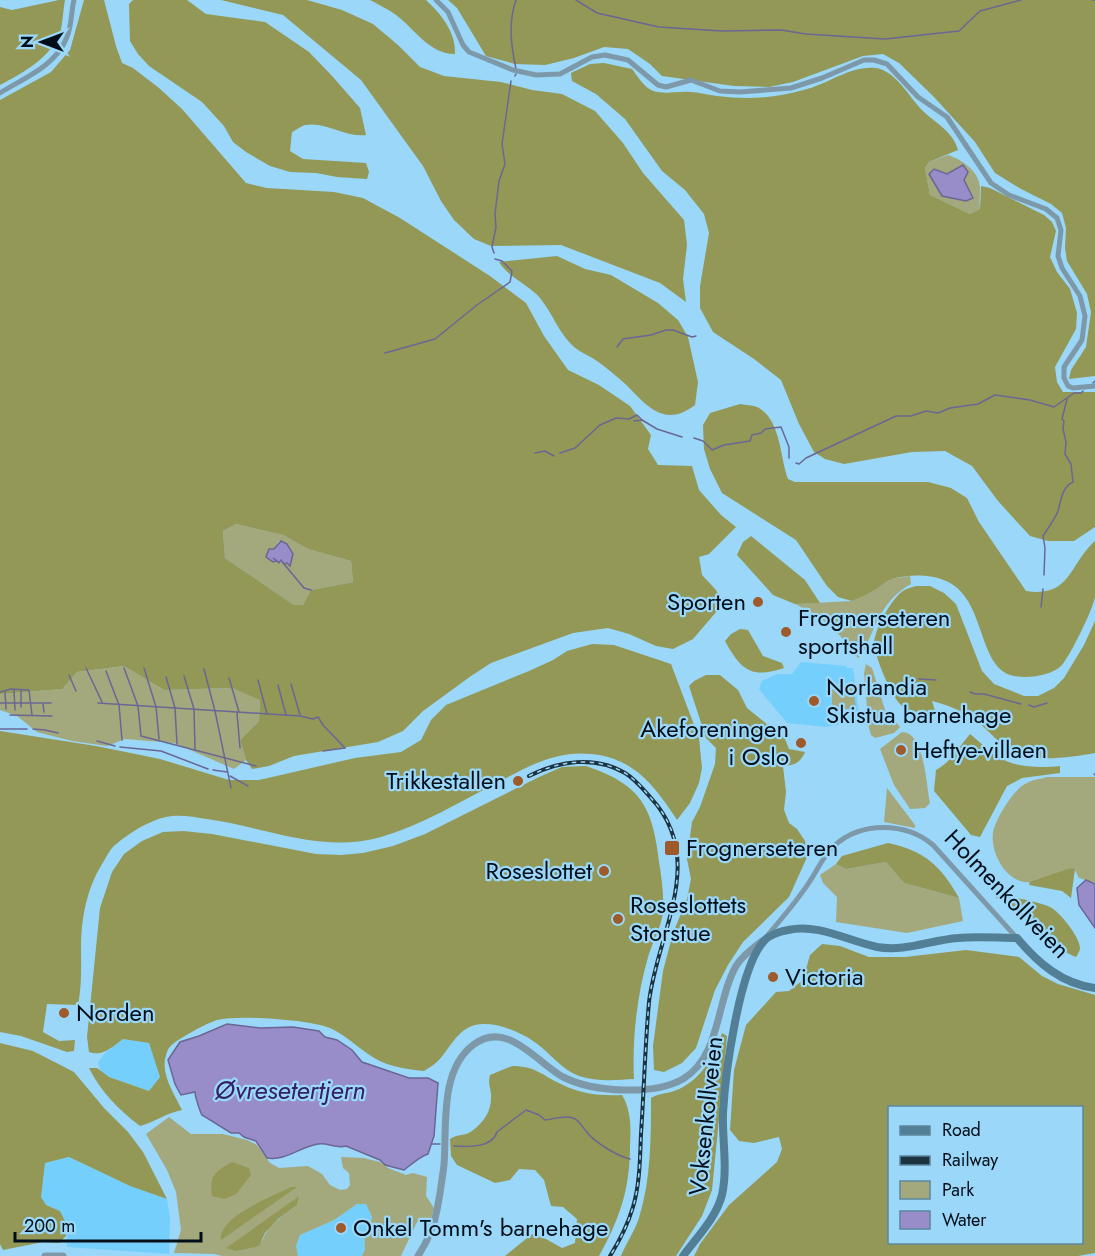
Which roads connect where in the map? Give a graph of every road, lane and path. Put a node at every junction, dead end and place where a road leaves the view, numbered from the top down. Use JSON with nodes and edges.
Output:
{"nodes":[{"id":1,"x":75,"y":0,"type":"edge"},
{"id":2,"x":435,"y":0,"type":"edge"},
{"id":3,"x":0,"y":93,"type":"edge"},
{"id":4,"x":1095,"y":386,"type":"edge"},
{"id":5,"x":1017,"y":938,"type":"junction"},
{"id":6,"x":764,"y":940,"type":"junction"},
{"id":7,"x":1095,"y":987,"type":"edge"},
{"id":8,"x":45,"y":1256,"type":"edge"},
{"id":9,"x":63,"y":1256,"type":"edge"},
{"id":10,"x":418,"y":1256,"type":"edge"},
{"id":11,"x":683,"y":1256,"type":"edge"}],
"edges":[{"from":1,"to":3,"type":"street"},
{"from":2,"to":4,"type":"street"},
{"from":5,"to":6,"type":"main road"},
{"from":5,"to":6,"type":"street","name":"Holmenkollveien"},
{"from":5,"to":7,"type":"main road","name":"Holmenkollveien"},
{"from":6,"to":10,"type":"street"},
{"from":6,"to":11,"type":"main road","name":"Voksenkollveien"},
{"from":8,"to":9,"type":"street"}]}
